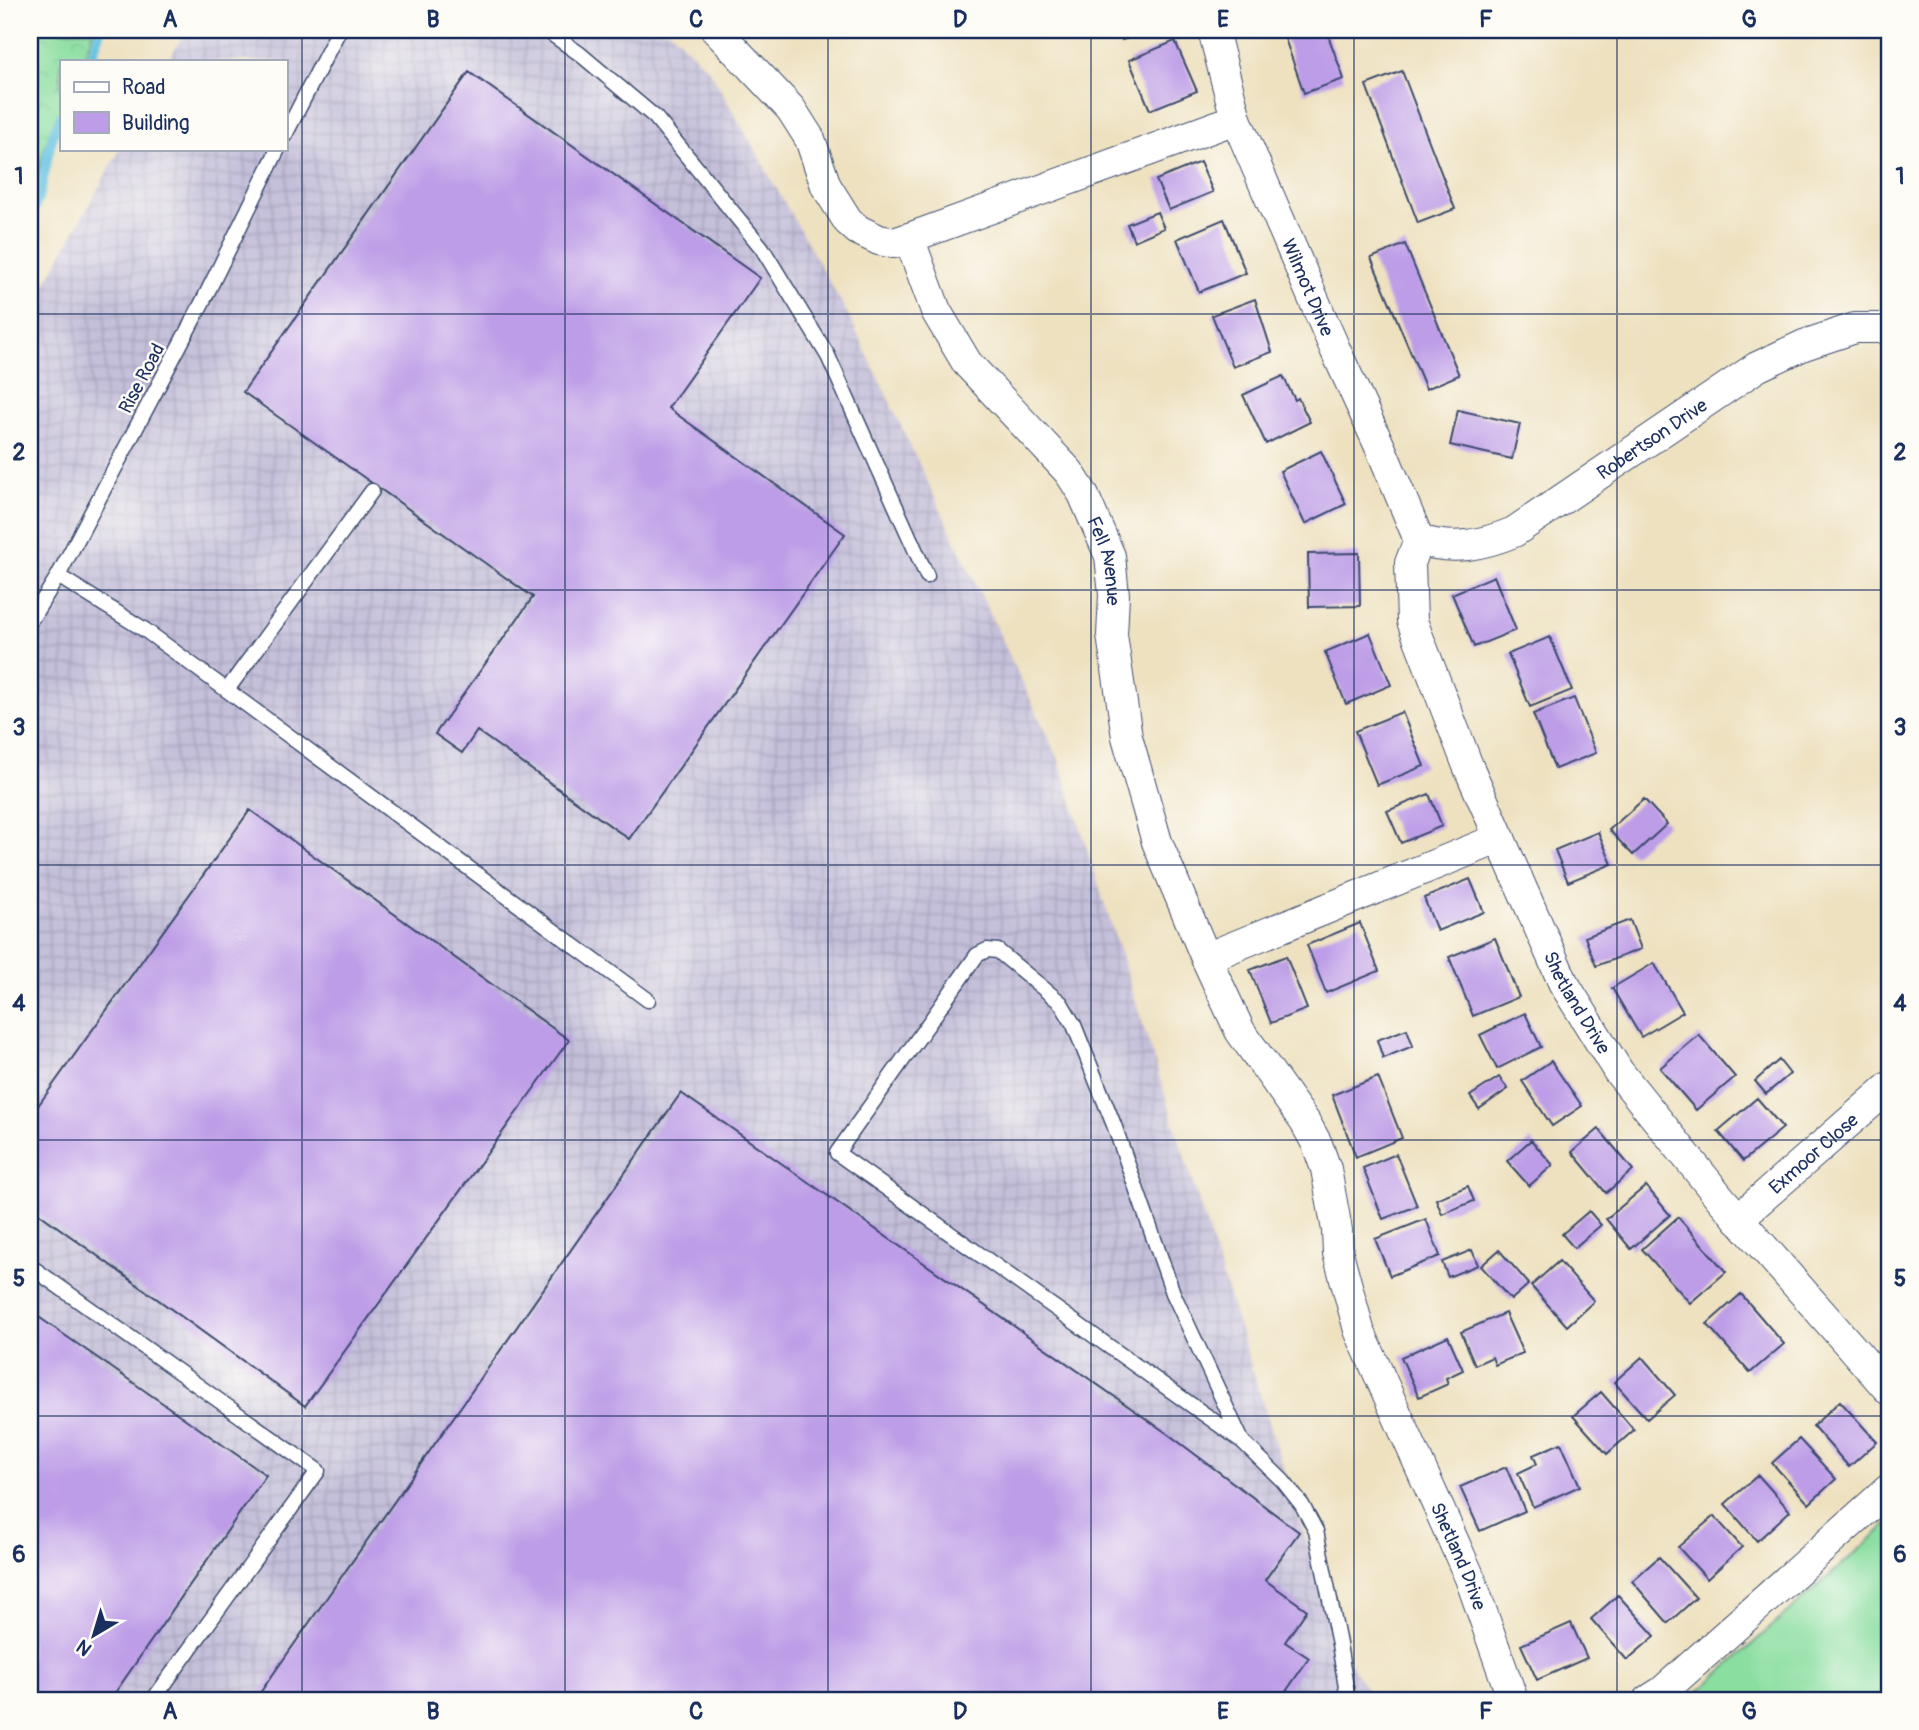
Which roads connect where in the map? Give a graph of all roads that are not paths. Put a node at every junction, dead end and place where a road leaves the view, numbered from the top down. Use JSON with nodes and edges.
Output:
{"nodes":[{"id":1,"x":327,"y":30,"type":"edge"},
{"id":2,"x":339,"y":30,"type":"edge"},
{"id":3,"x":545,"y":30,"type":"edge"},
{"id":4,"x":716,"y":30,"type":"edge"},
{"id":5,"x":1213,"y":30,"type":"edge"},
{"id":6,"x":315,"y":74,"type":"junction"},
{"id":7,"x":1236,"y":119,"type":"junction"},
{"id":8,"x":287,"y":131,"type":"edge"},
{"id":9,"x":278,"y":150,"type":"edge"},
{"id":10,"x":909,"y":238,"type":"junction"},
{"id":11,"x":1889,"y":328,"type":"edge"},
{"id":12,"x":372,"y":491,"type":"dead end"},
{"id":13,"x":1419,"y":540,"type":"junction"},
{"id":14,"x":58,"y":576,"type":"junction"},
{"id":15,"x":927,"y":576,"type":"dead end"},
{"id":16,"x":30,"y":621,"type":"edge"},
{"id":17,"x":227,"y":690,"type":"junction"},
{"id":18,"x":1500,"y":838,"type":"junction"},
{"id":19,"x":1206,"y":958,"type":"junction"},
{"id":20,"x":648,"y":1000,"type":"dead end"},
{"id":21,"x":1889,"y":1087,"type":"edge"},
{"id":22,"x":1738,"y":1219,"type":"junction"},
{"id":23,"x":30,"y":1266,"type":"edge"},
{"id":24,"x":1889,"y":1390,"type":"edge"},
{"id":25,"x":1242,"y":1441,"type":"junction"},
{"id":26,"x":1889,"y":1489,"type":"edge"},
{"id":27,"x":153,"y":1700,"type":"edge"},
{"id":28,"x":1348,"y":1700,"type":"edge"},
{"id":29,"x":1513,"y":1700,"type":"edge"},
{"id":30,"x":1650,"y":1700,"type":"edge"}],
"edges":[{"from":1,"to":6,"type":"lane"},
{"from":2,"to":6,"type":"lane"},
{"from":3,"to":15,"type":"lane"},
{"from":4,"to":10,"type":"street"},
{"from":5,"to":7,"type":"street","name":"Wilmot Drive"},
{"from":6,"to":8,"type":"lane"},
{"from":7,"to":10,"type":"street"},
{"from":7,"to":13,"type":"street","name":"Wilmot Drive"},
{"from":9,"to":14,"type":"lane","name":"Rise Road"},
{"from":10,"to":19,"type":"street","name":"Fell Avenue"},
{"from":11,"to":13,"type":"street","name":"Robertson Drive"},
{"from":12,"to":17,"type":"lane"},
{"from":13,"to":18,"type":"street","name":"Shetland Drive"},
{"from":14,"to":16,"type":"lane","name":"Rise Road"},
{"from":14,"to":17,"type":"lane"},
{"from":17,"to":20,"type":"lane"},
{"from":18,"to":19,"type":"street"},
{"from":18,"to":22,"type":"street","name":"Shetland Drive"},
{"from":19,"to":29,"type":"street","name":"Shetland Drive"},
{"from":21,"to":22,"type":"street","name":"Exmoor Close"},
{"from":22,"to":24,"type":"street","name":"Shetland Drive"},
{"from":23,"to":27,"type":"lane"},
{"from":25,"to":25,"type":"lane"},
{"from":25,"to":28,"type":"lane"},
{"from":26,"to":30,"type":"street"}]}
